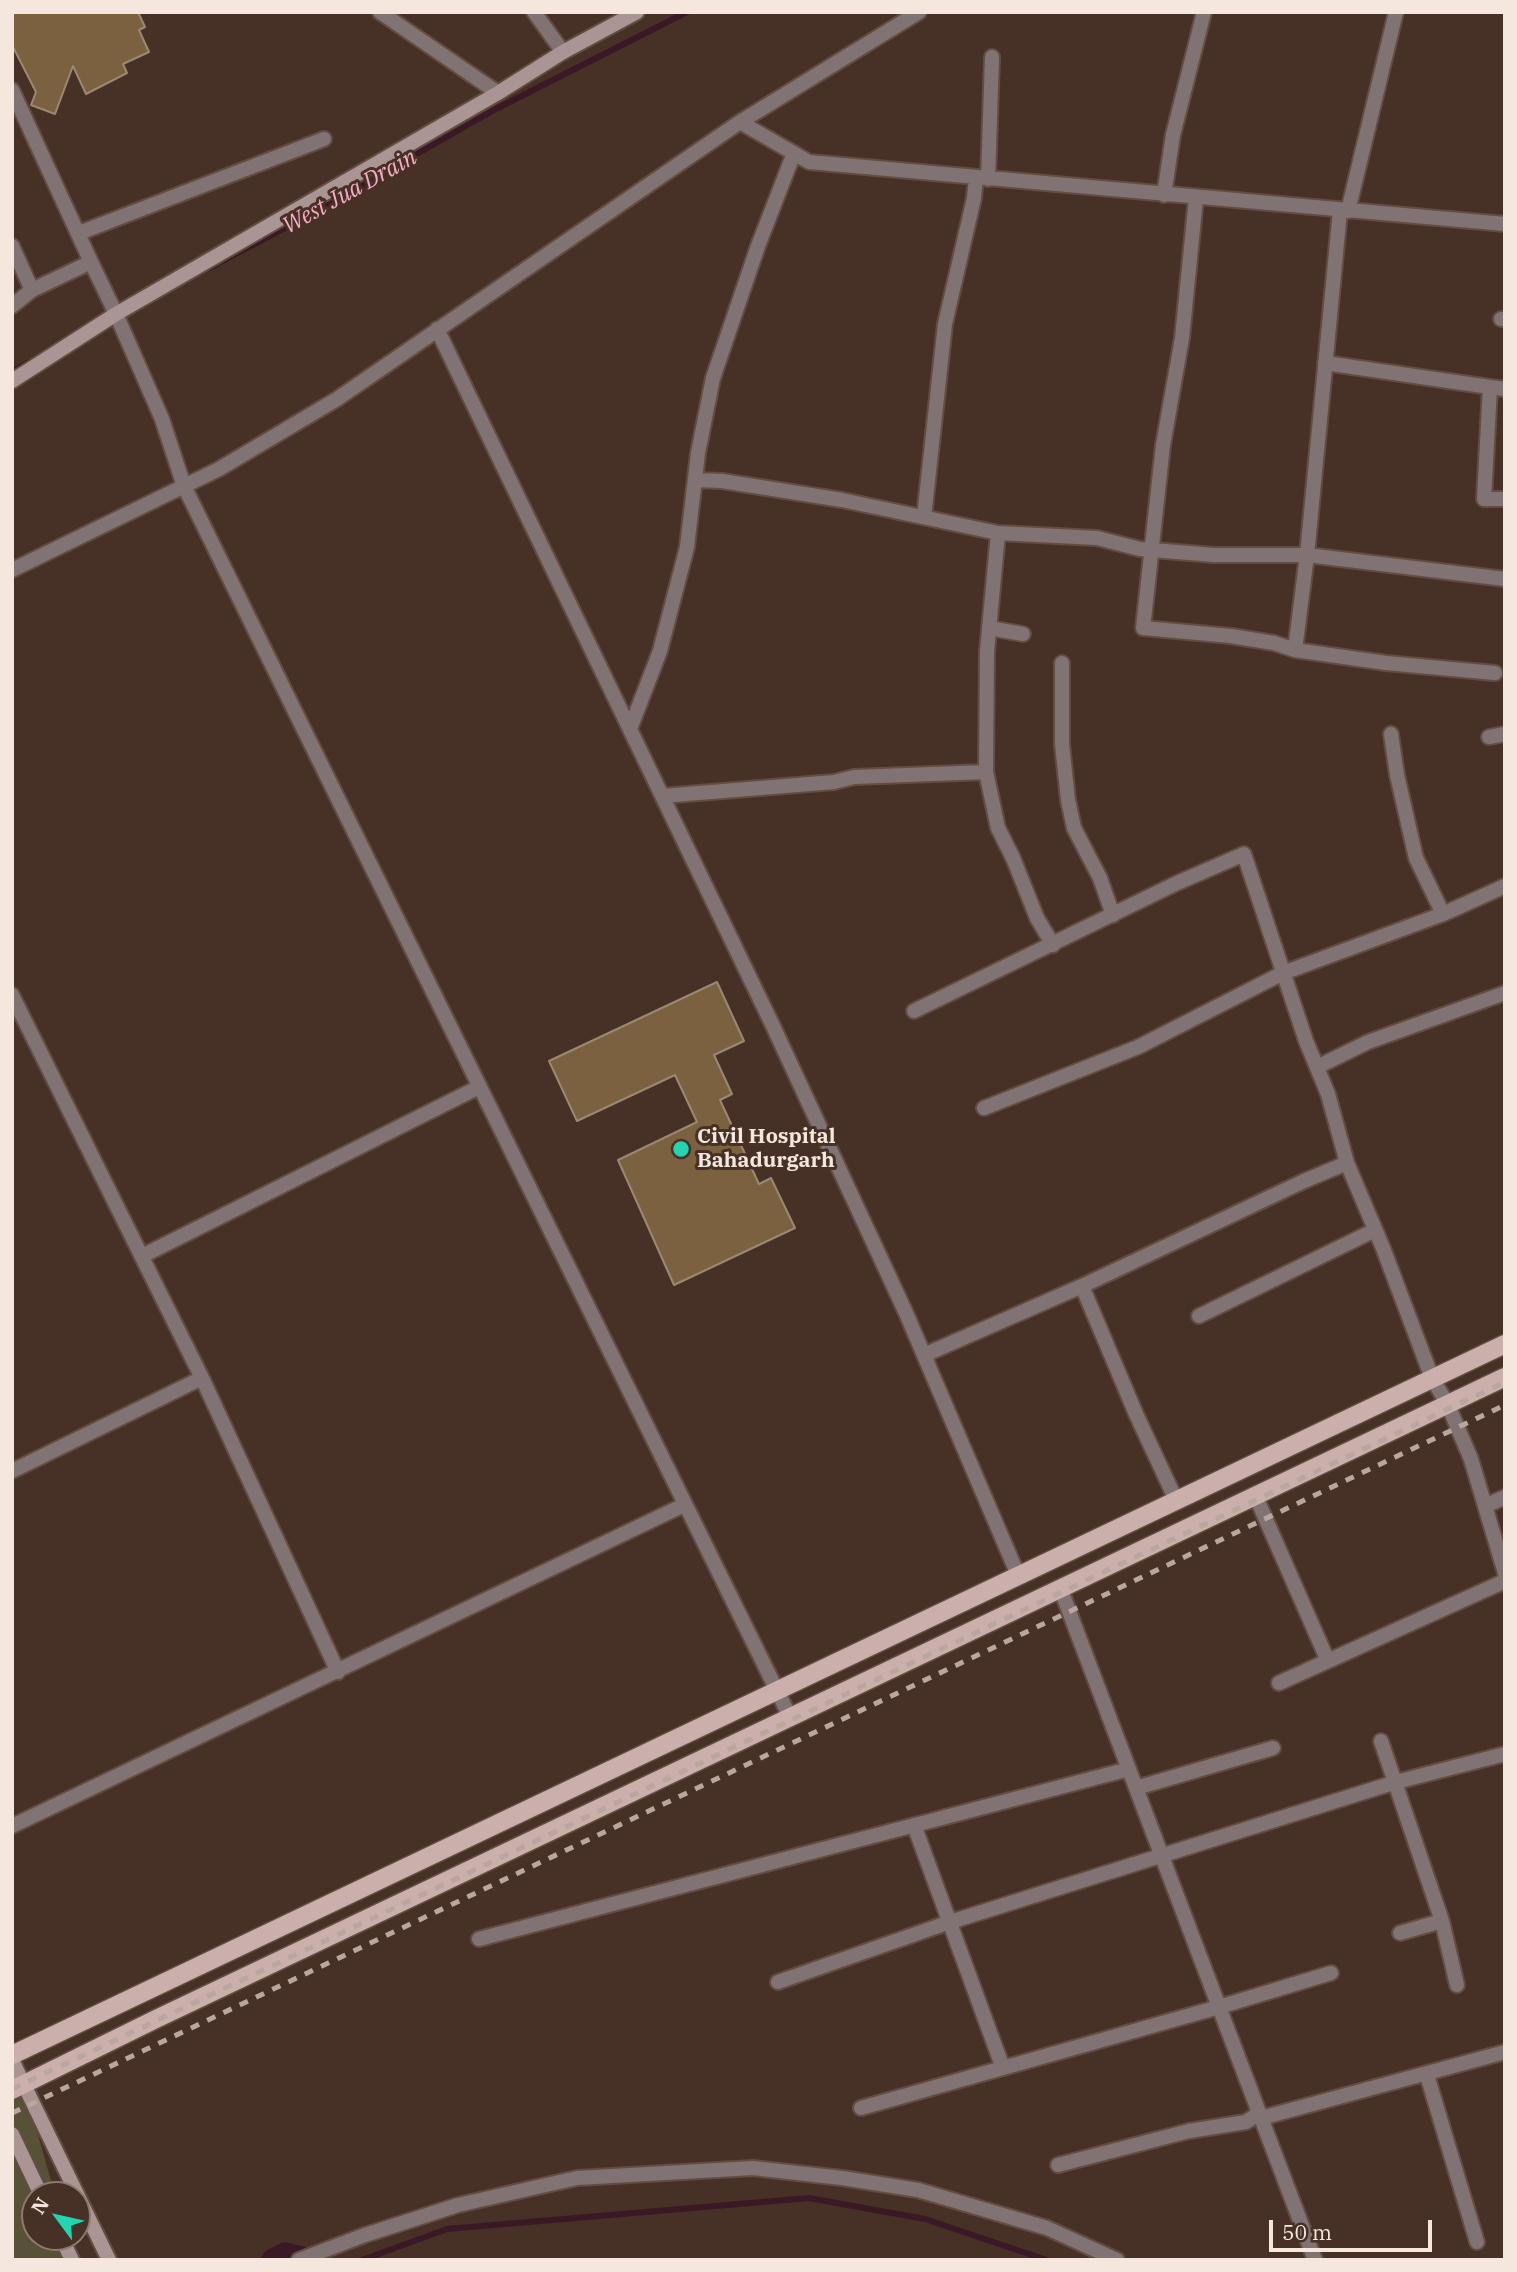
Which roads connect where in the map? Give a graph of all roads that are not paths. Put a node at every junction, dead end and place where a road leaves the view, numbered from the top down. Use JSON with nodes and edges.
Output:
{"nodes":[{"id":1,"x":380,"y":12,"type":"edge"},
{"id":2,"x":534,"y":12,"type":"edge"},
{"id":3,"x":637,"y":12,"type":"edge"},
{"id":4,"x":919,"y":12,"type":"edge"},
{"id":5,"x":1204,"y":12,"type":"edge"},
{"id":6,"x":1396,"y":12,"type":"edge"},
{"id":7,"x":563,"y":52,"type":"junction"},
{"id":8,"x":992,"y":57,"type":"dead end"},
{"id":9,"x":12,"y":90,"type":"edge"},
{"id":10,"x":498,"y":93,"type":"junction"},
{"id":11,"x":740,"y":122,"type":"junction"},
{"id":12,"x":324,"y":139,"type":"dead end"},
{"id":13,"x":794,"y":153,"type":"junction"},
{"id":14,"x":982,"y":178,"type":"junction"},
{"id":15,"x":1164,"y":195,"type":"junction"},
{"id":16,"x":1196,"y":198,"type":"junction"},
{"id":17,"x":1344,"y":211,"type":"junction"},
{"id":18,"x":1505,"y":224,"type":"edge"},
{"id":19,"x":79,"y":233,"type":"junction"},
{"id":20,"x":12,"y":246,"type":"edge"},
{"id":21,"x":91,"y":262,"type":"junction"},
{"id":22,"x":32,"y":290,"type":"junction"},
{"id":23,"x":12,"y":306,"type":"edge"},
{"id":24,"x":116,"y":314,"type":"junction"},
{"id":25,"x":437,"y":329,"type":"junction"},
{"id":26,"x":1325,"y":363,"type":"junction"},
{"id":27,"x":12,"y":381,"type":"edge"},
{"id":28,"x":1498,"y":388,"type":"edge"},
{"id":29,"x":695,"y":480,"type":"junction"},
{"id":30,"x":184,"y":486,"type":"junction"},
{"id":31,"x":1505,"y":499,"type":"edge"},
{"id":32,"x":924,"y":517,"type":"junction"},
{"id":33,"x":998,"y":533,"type":"junction"},
{"id":34,"x":1150,"y":550,"type":"junction"},
{"id":35,"x":1307,"y":555,"type":"junction"},
{"id":36,"x":12,"y":570,"type":"edge"},
{"id":37,"x":1505,"y":579,"type":"edge"},
{"id":38,"x":989,"y":628,"type":"junction"},
{"id":39,"x":1023,"y":634,"type":"dead end"},
{"id":40,"x":1295,"y":650,"type":"junction"},
{"id":41,"x":1062,"y":663,"type":"dead end"},
{"id":42,"x":1495,"y":673,"type":"dead end"},
{"id":43,"x":630,"y":729,"type":"junction"},
{"id":44,"x":1391,"y":734,"type":"dead end"},
{"id":45,"x":1505,"y":734,"type":"edge"},
{"id":46,"x":1489,"y":737,"type":"dead end"},
{"id":47,"x":986,"y":772,"type":"junction"},
{"id":48,"x":662,"y":796,"type":"junction"},
{"id":49,"x":1505,"y":886,"type":"edge"},
{"id":50,"x":1443,"y":914,"type":"junction"},
{"id":51,"x":1113,"y":915,"type":"junction"},
{"id":52,"x":1053,"y":945,"type":"junction"},
{"id":53,"x":1283,"y":973,"type":"junction"},
{"id":54,"x":1505,"y":993,"type":"edge"},
{"id":55,"x":12,"y":995,"type":"edge"},
{"id":56,"x":914,"y":1011,"type":"dead end"},
{"id":57,"x":1317,"y":1067,"type":"junction"},
{"id":58,"x":479,"y":1087,"type":"junction"},
{"id":59,"x":984,"y":1108,"type":"dead end"},
{"id":60,"x":1347,"y":1163,"type":"junction"},
{"id":61,"x":1375,"y":1230,"type":"junction"},
{"id":62,"x":142,"y":1256,"type":"junction"},
{"id":63,"x":1082,"y":1286,"type":"junction"},
{"id":64,"x":1199,"y":1316,"type":"dead end"},
{"id":65,"x":1505,"y":1344,"type":"edge"},
{"id":66,"x":925,"y":1356,"type":"junction"},
{"id":67,"x":1505,"y":1377,"type":"edge"},
{"id":68,"x":202,"y":1378,"type":"junction"},
{"id":69,"x":1432,"y":1378,"type":"junction"},
{"id":70,"x":1448,"y":1405,"type":"junction"},
{"id":71,"x":12,"y":1471,"type":"edge"},
{"id":72,"x":1256,"y":1497,"type":"junction"},
{"id":73,"x":1505,"y":1497,"type":"edge"},
{"id":74,"x":1176,"y":1500,"type":"junction"},
{"id":75,"x":684,"y":1505,"type":"junction"},
{"id":76,"x":1485,"y":1506,"type":"junction"},
{"id":77,"x":1505,"y":1573,"type":"edge"},
{"id":78,"x":1018,"y":1576,"type":"junction"},
{"id":79,"x":1505,"y":1581,"type":"edge"},
{"id":80,"x":1061,"y":1590,"type":"junction"},
{"id":81,"x":1328,"y":1661,"type":"junction"},
{"id":82,"x":338,"y":1672,"type":"junction"},
{"id":83,"x":1279,"y":1683,"type":"dead end"},
{"id":84,"x":777,"y":1690,"type":"junction"},
{"id":85,"x":790,"y":1717,"type":"junction"},
{"id":86,"x":1381,"y":1741,"type":"dead end"},
{"id":87,"x":1273,"y":1748,"type":"dead end"},
{"id":88,"x":1505,"y":1754,"type":"edge"},
{"id":89,"x":1129,"y":1769,"type":"junction"},
{"id":90,"x":1396,"y":1782,"type":"junction"},
{"id":91,"x":1136,"y":1788,"type":"junction"},
{"id":92,"x":914,"y":1825,"type":"junction"},
{"id":93,"x":12,"y":1826,"type":"edge"},
{"id":94,"x":1162,"y":1856,"type":"junction"},
{"id":95,"x":1442,"y":1921,"type":"junction"},
{"id":96,"x":950,"y":1922,"type":"junction"},
{"id":97,"x":1400,"y":1933,"type":"dead end"},
{"id":98,"x":479,"y":1939,"type":"dead end"},
{"id":99,"x":1331,"y":1973,"type":"dead end"},
{"id":100,"x":778,"y":1982,"type":"dead end"},
{"id":101,"x":1457,"y":1985,"type":"dead end"},
{"id":102,"x":1219,"y":2007,"type":"junction"},
{"id":103,"x":1505,"y":2052,"type":"edge"},
{"id":104,"x":12,"y":2058,"type":"edge"},
{"id":105,"x":1003,"y":2068,"type":"junction"},
{"id":106,"x":1427,"y":2075,"type":"junction"},
{"id":107,"x":18,"y":2087,"type":"edge"},
{"id":108,"x":861,"y":2108,"type":"dead end"},
{"id":109,"x":1260,"y":2115,"type":"junction"},
{"id":110,"x":12,"y":2134,"type":"edge"},
{"id":111,"x":1058,"y":2165,"type":"dead end"},
{"id":112,"x":34,"y":2181,"type":"edge"},
{"id":113,"x":1477,"y":2242,"type":"dead end"},
{"id":114,"x":304,"y":2257,"type":"edge"},
{"id":115,"x":110,"y":2260,"type":"edge"},
{"id":116,"x":1116,"y":2260,"type":"edge"},
{"id":117,"x":1315,"y":2260,"type":"edge"}],
"edges":[{"from":1,"to":10,"type":"street"},
{"from":2,"to":7,"type":"street"},
{"from":3,"to":7,"type":"main road"},
{"from":4,"to":11,"type":"street"},
{"from":5,"to":15,"type":"street"},
{"from":6,"to":17,"type":"street"},
{"from":7,"to":10,"type":"main road"},
{"from":8,"to":14,"type":"street"},
{"from":9,"to":19,"type":"street"},
{"from":10,"to":24,"type":"main road"},
{"from":11,"to":13,"type":"street"},
{"from":11,"to":25,"type":"street"},
{"from":12,"to":19,"type":"street"},
{"from":13,"to":14,"type":"street"},
{"from":13,"to":29,"type":"street"},
{"from":14,"to":15,"type":"street"},
{"from":14,"to":32,"type":"street"},
{"from":15,"to":16,"type":"street"},
{"from":16,"to":17,"type":"street"},
{"from":16,"to":34,"type":"street"},
{"from":17,"to":18,"type":"street"},
{"from":17,"to":26,"type":"street"},
{"from":19,"to":21,"type":"street"},
{"from":20,"to":22,"type":"street"},
{"from":21,"to":22,"type":"street"},
{"from":21,"to":24,"type":"street"},
{"from":22,"to":23,"type":"street"},
{"from":24,"to":27,"type":"main road"},
{"from":24,"to":30,"type":"street"},
{"from":25,"to":30,"type":"street"},
{"from":25,"to":43,"type":"street"},
{"from":26,"to":28,"type":"street"},
{"from":26,"to":35,"type":"street"},
{"from":28,"to":31,"type":"street"},
{"from":29,"to":32,"type":"street"},
{"from":29,"to":43,"type":"street"},
{"from":30,"to":36,"type":"street"},
{"from":30,"to":58,"type":"street"},
{"from":32,"to":33,"type":"street"},
{"from":33,"to":34,"type":"street"},
{"from":33,"to":38,"type":"street"},
{"from":34,"to":35,"type":"street"},
{"from":34,"to":40,"type":"street"},
{"from":35,"to":37,"type":"street"},
{"from":35,"to":40,"type":"street"},
{"from":38,"to":39,"type":"street"},
{"from":38,"to":47,"type":"street"},
{"from":40,"to":42,"type":"street"},
{"from":41,"to":51,"type":"street"},
{"from":43,"to":48,"type":"street"},
{"from":44,"to":50,"type":"street"},
{"from":45,"to":46,"type":"street"},
{"from":47,"to":48,"type":"street"},
{"from":47,"to":52,"type":"street"},
{"from":48,"to":66,"type":"street"},
{"from":49,"to":50,"type":"street"},
{"from":50,"to":53,"type":"street"},
{"from":51,"to":52,"type":"street"},
{"from":51,"to":53,"type":"street"},
{"from":52,"to":56,"type":"street"},
{"from":53,"to":57,"type":"street"},
{"from":53,"to":59,"type":"street"},
{"from":54,"to":57,"type":"street"},
{"from":55,"to":62,"type":"street"},
{"from":57,"to":60,"type":"street"},
{"from":58,"to":62,"type":"street"},
{"from":58,"to":75,"type":"street"},
{"from":60,"to":61,"type":"street"},
{"from":60,"to":63,"type":"street"},
{"from":61,"to":64,"type":"street"},
{"from":61,"to":69,"type":"street"},
{"from":62,"to":68,"type":"street"},
{"from":63,"to":66,"type":"street"},
{"from":63,"to":74,"type":"street"},
{"from":65,"to":69,"type":"main road"},
{"from":66,"to":78,"type":"street"},
{"from":67,"to":70,"type":"main road"},
{"from":68,"to":71,"type":"street"},
{"from":68,"to":82,"type":"street"},
{"from":69,"to":70,"type":"street"},
{"from":69,"to":74,"type":"main road"},
{"from":70,"to":72,"type":"main road"},
{"from":70,"to":76,"type":"street"},
{"from":72,"to":80,"type":"main road"},
{"from":72,"to":81,"type":"street"},
{"from":73,"to":76,"type":"street"},
{"from":74,"to":78,"type":"main road"},
{"from":75,"to":82,"type":"street"},
{"from":75,"to":84,"type":"street"},
{"from":76,"to":77,"type":"street"},
{"from":78,"to":84,"type":"main road"},
{"from":79,"to":81,"type":"street"},
{"from":80,"to":85,"type":"main road"},
{"from":80,"to":89,"type":"street"},
{"from":81,"to":83,"type":"street"},
{"from":82,"to":93,"type":"street"},
{"from":84,"to":85,"type":"street"},
{"from":84,"to":104,"type":"main road"},
{"from":85,"to":107,"type":"main road"},
{"from":86,"to":90,"type":"street"},
{"from":87,"to":91,"type":"street"},
{"from":88,"to":90,"type":"street"},
{"from":89,"to":91,"type":"street"},
{"from":89,"to":92,"type":"street"},
{"from":90,"to":94,"type":"street"},
{"from":90,"to":95,"type":"street"},
{"from":91,"to":94,"type":"street"},
{"from":92,"to":96,"type":"street"},
{"from":92,"to":98,"type":"street"},
{"from":94,"to":96,"type":"street"},
{"from":94,"to":102,"type":"street"},
{"from":95,"to":97,"type":"street"},
{"from":95,"to":101,"type":"street"},
{"from":96,"to":100,"type":"street"},
{"from":96,"to":105,"type":"street"},
{"from":99,"to":102,"type":"street"},
{"from":102,"to":105,"type":"street"},
{"from":102,"to":109,"type":"street"},
{"from":103,"to":106,"type":"street"},
{"from":104,"to":107,"type":"main road"},
{"from":105,"to":108,"type":"street"},
{"from":106,"to":109,"type":"street"},
{"from":106,"to":113,"type":"street"},
{"from":107,"to":115,"type":"main road"},
{"from":109,"to":111,"type":"street"},
{"from":109,"to":117,"type":"street"},
{"from":110,"to":112,"type":"main road"},
{"from":114,"to":116,"type":"street"}]}
